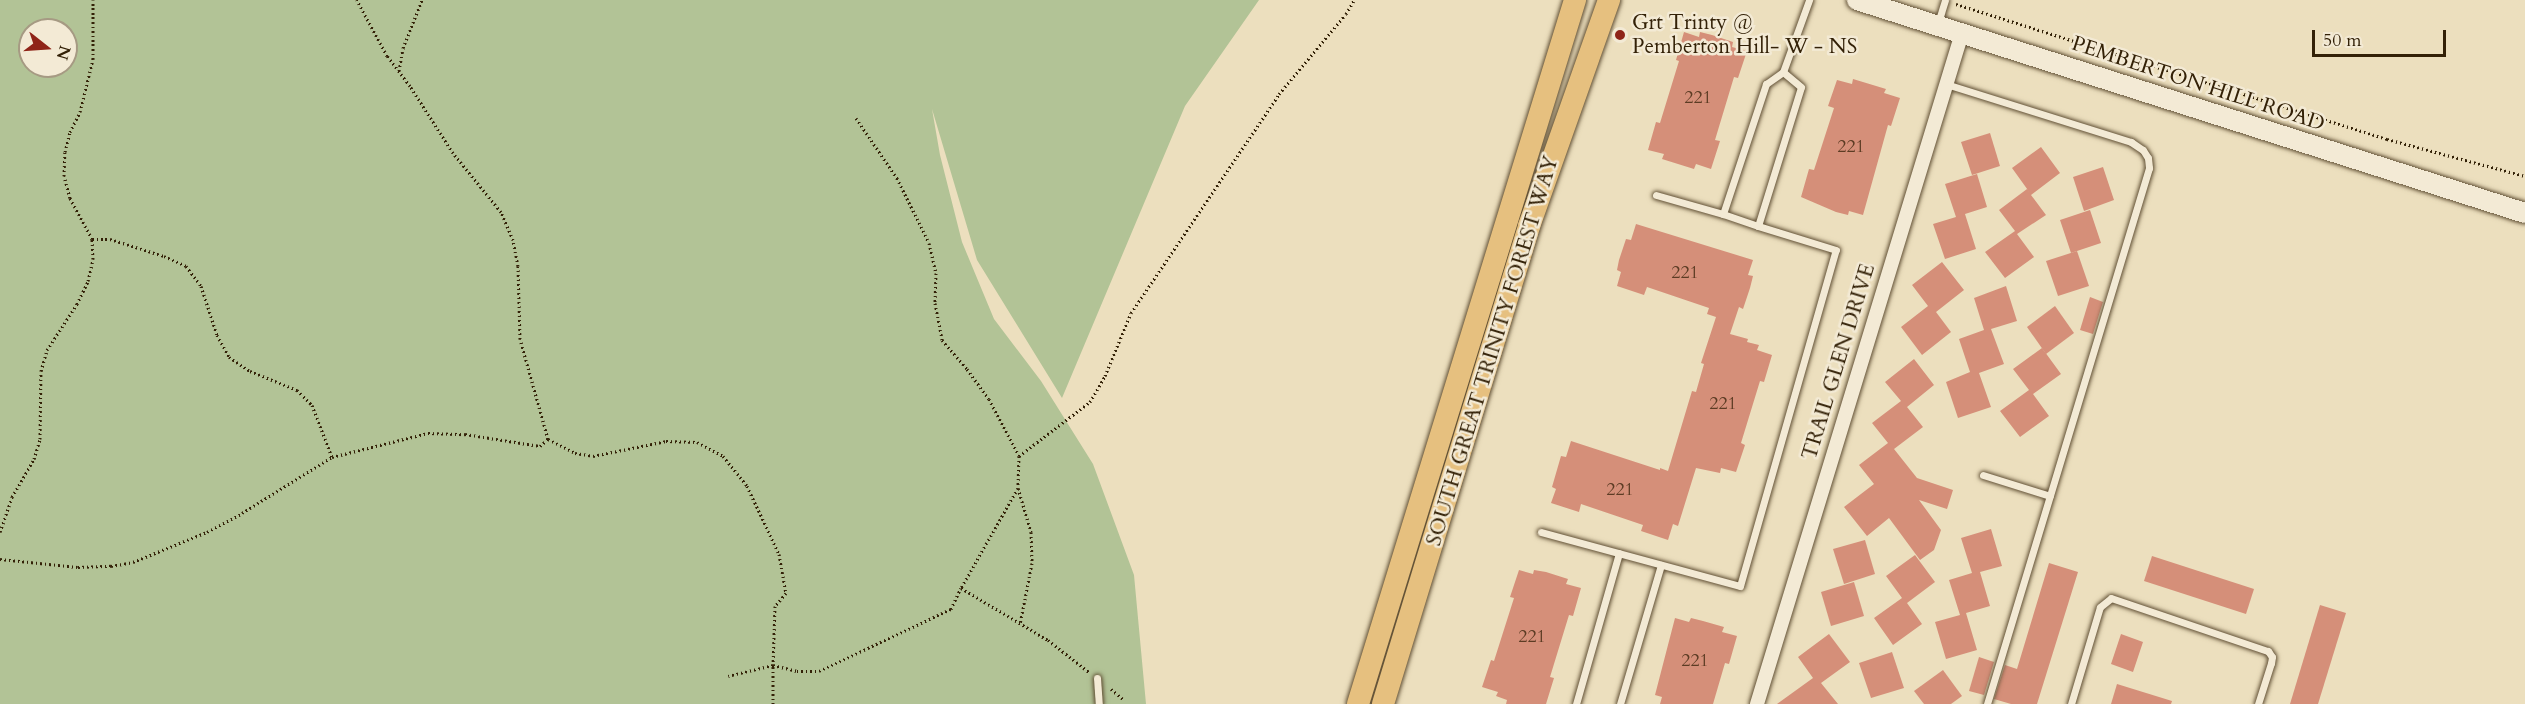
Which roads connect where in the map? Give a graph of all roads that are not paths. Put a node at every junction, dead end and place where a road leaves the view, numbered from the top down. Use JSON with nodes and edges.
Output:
{"nodes":[{"id":1,"x":1575,"y":0,"type":"edge"},
{"id":2,"x":1609,"y":0,"type":"edge"},
{"id":3,"x":1809,"y":0,"type":"edge"},
{"id":4,"x":1857,"y":0,"type":"edge"},
{"id":5,"x":1945,"y":0,"type":"edge"},
{"id":6,"x":1938,"y":25,"type":"junction"},
{"id":7,"x":1962,"y":33,"type":"junction"},
{"id":8,"x":1783,"y":72,"type":"junction"},
{"id":9,"x":1946,"y":84,"type":"junction"},
{"id":10,"x":1656,"y":195,"type":"dead end"},
{"id":11,"x":2525,"y":213,"type":"edge"},
{"id":12,"x":1723,"y":214,"type":"junction"},
{"id":13,"x":1758,"y":226,"type":"junction"},
{"id":14,"x":1983,"y":475,"type":"dead end"},
{"id":15,"x":2050,"y":496,"type":"junction"},
{"id":16,"x":1541,"y":532,"type":"dead end"},
{"id":17,"x":1619,"y":553,"type":"junction"},
{"id":18,"x":1661,"y":565,"type":"junction"},
{"id":19,"x":1097,"y":678,"type":"road end"},
{"id":20,"x":1099,"y":704,"type":"edge"},
{"id":21,"x":1358,"y":704,"type":"edge"},
{"id":22,"x":1383,"y":704,"type":"edge"},
{"id":23,"x":1576,"y":704,"type":"edge"},
{"id":24,"x":1620,"y":704,"type":"edge"},
{"id":25,"x":1756,"y":704,"type":"edge"},
{"id":26,"x":1987,"y":704,"type":"edge"},
{"id":27,"x":2071,"y":704,"type":"edge"},
{"id":28,"x":2258,"y":704,"type":"edge"}],
"edges":[{"from":1,"to":21,"type":"main road","name":"SOUTH GREAT TRINITY FOREST WAY"},
{"from":2,"to":22,"type":"main road","name":"SOUTH GREAT TRINITY FOREST WAY"},
{"from":3,"to":8,"type":"lane"},
{"from":4,"to":6,"type":"street","name":"PEMBERTON HILL ROAD"},
{"from":5,"to":6,"type":"lane"},
{"from":6,"to":7,"type":"street","name":"PEMBERTON HILL ROAD"},
{"from":7,"to":9,"type":"street","name":"TRAIL GLEN DRIVE"},
{"from":7,"to":11,"type":"street","name":"PEMBERTON HILL ROAD"},
{"from":8,"to":12,"type":"lane"},
{"from":8,"to":13,"type":"lane"},
{"from":9,"to":15,"type":"lane"},
{"from":9,"to":25,"type":"street","name":"TRAIL GLEN DRIVE"},
{"from":10,"to":12,"type":"lane"},
{"from":12,"to":13,"type":"lane"},
{"from":13,"to":18,"type":"lane"},
{"from":14,"to":15,"type":"lane"},
{"from":15,"to":26,"type":"lane"},
{"from":16,"to":17,"type":"lane"},
{"from":17,"to":18,"type":"lane"},
{"from":17,"to":23,"type":"lane"},
{"from":18,"to":24,"type":"lane"},
{"from":19,"to":20,"type":"lane"},
{"from":27,"to":28,"type":"lane"}]}
